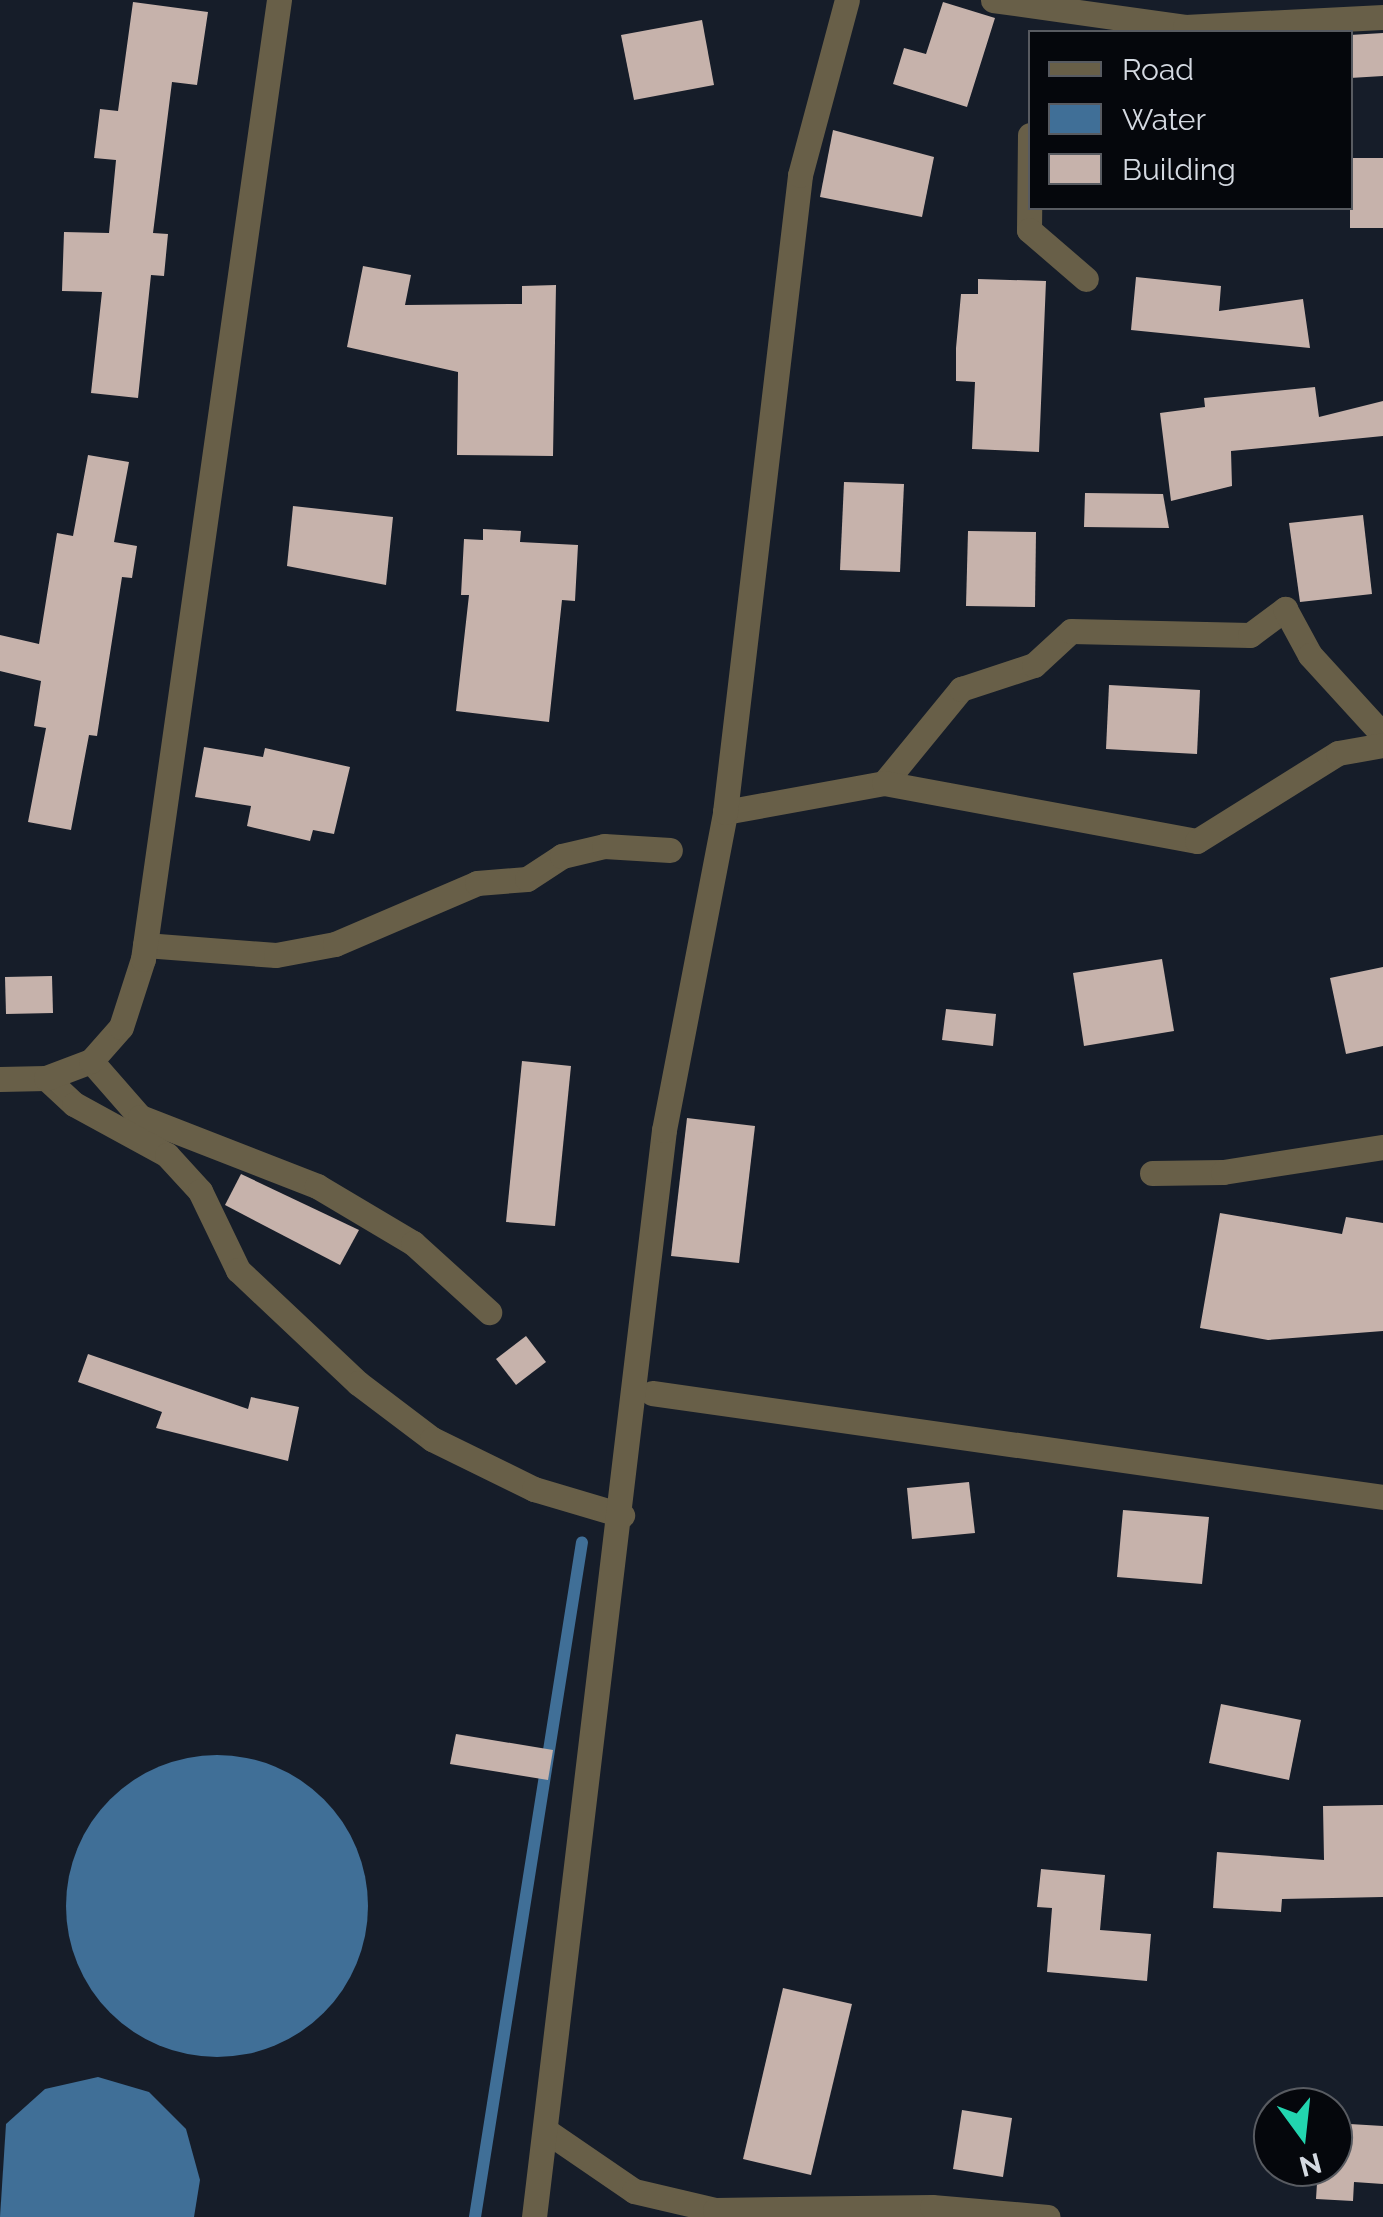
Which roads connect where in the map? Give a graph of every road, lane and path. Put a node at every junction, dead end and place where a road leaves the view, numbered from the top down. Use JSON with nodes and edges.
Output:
{"nodes":[{"id":1,"x":279,"y":0,"type":"edge"},
{"id":2,"x":848,"y":0,"type":"edge"},
{"id":3,"x":993,"y":0,"type":"edge"},
{"id":4,"x":1383,"y":17,"type":"edge"},
{"id":5,"x":1047,"y":22,"type":"edge"},
{"id":6,"x":1030,"y":210,"type":"edge"},
{"id":7,"x":1086,"y":279,"type":"dead end"},
{"id":8,"x":1383,"y":735,"type":"edge"},
{"id":9,"x":1383,"y":745,"type":"edge"},
{"id":10,"x":884,"y":783,"type":"junction"},
{"id":11,"x":725,"y":812,"type":"junction"},
{"id":12,"x":670,"y":850,"type":"dead end"},
{"id":13,"x":145,"y":946,"type":"junction"},
{"id":14,"x":92,"y":1061,"type":"junction"},
{"id":15,"x":0,"y":1078,"type":"edge"},
{"id":16,"x":46,"y":1078,"type":"junction"},
{"id":17,"x":1383,"y":1146,"type":"edge"},
{"id":18,"x":1152,"y":1174,"type":"dead end"},
{"id":19,"x":489,"y":1312,"type":"dead end"},
{"id":20,"x":652,"y":1393,"type":"dead end"},
{"id":21,"x":1383,"y":1497,"type":"edge"},
{"id":22,"x":622,"y":1515,"type":"junction"},
{"id":23,"x":545,"y":2130,"type":"junction"},
{"id":24,"x":534,"y":2217,"type":"edge"},
{"id":25,"x":1048,"y":2217,"type":"edge"}],
"edges":[{"from":1,"to":13,"type":"street"},
{"from":2,"to":11,"type":"street"},
{"from":3,"to":5,"type":"street"},
{"from":4,"to":5,"type":"street"},
{"from":6,"to":7,"type":"street"},
{"from":8,"to":10,"type":"street"},
{"from":9,"to":10,"type":"street"},
{"from":10,"to":11,"type":"street"},
{"from":11,"to":22,"type":"street"},
{"from":12,"to":13,"type":"street"},
{"from":13,"to":14,"type":"street"},
{"from":14,"to":16,"type":"street"},
{"from":14,"to":19,"type":"street"},
{"from":15,"to":16,"type":"street"},
{"from":16,"to":22,"type":"street"},
{"from":17,"to":18,"type":"street"},
{"from":20,"to":21,"type":"street"},
{"from":22,"to":23,"type":"street"},
{"from":23,"to":24,"type":"street"},
{"from":23,"to":25,"type":"street"}]}
